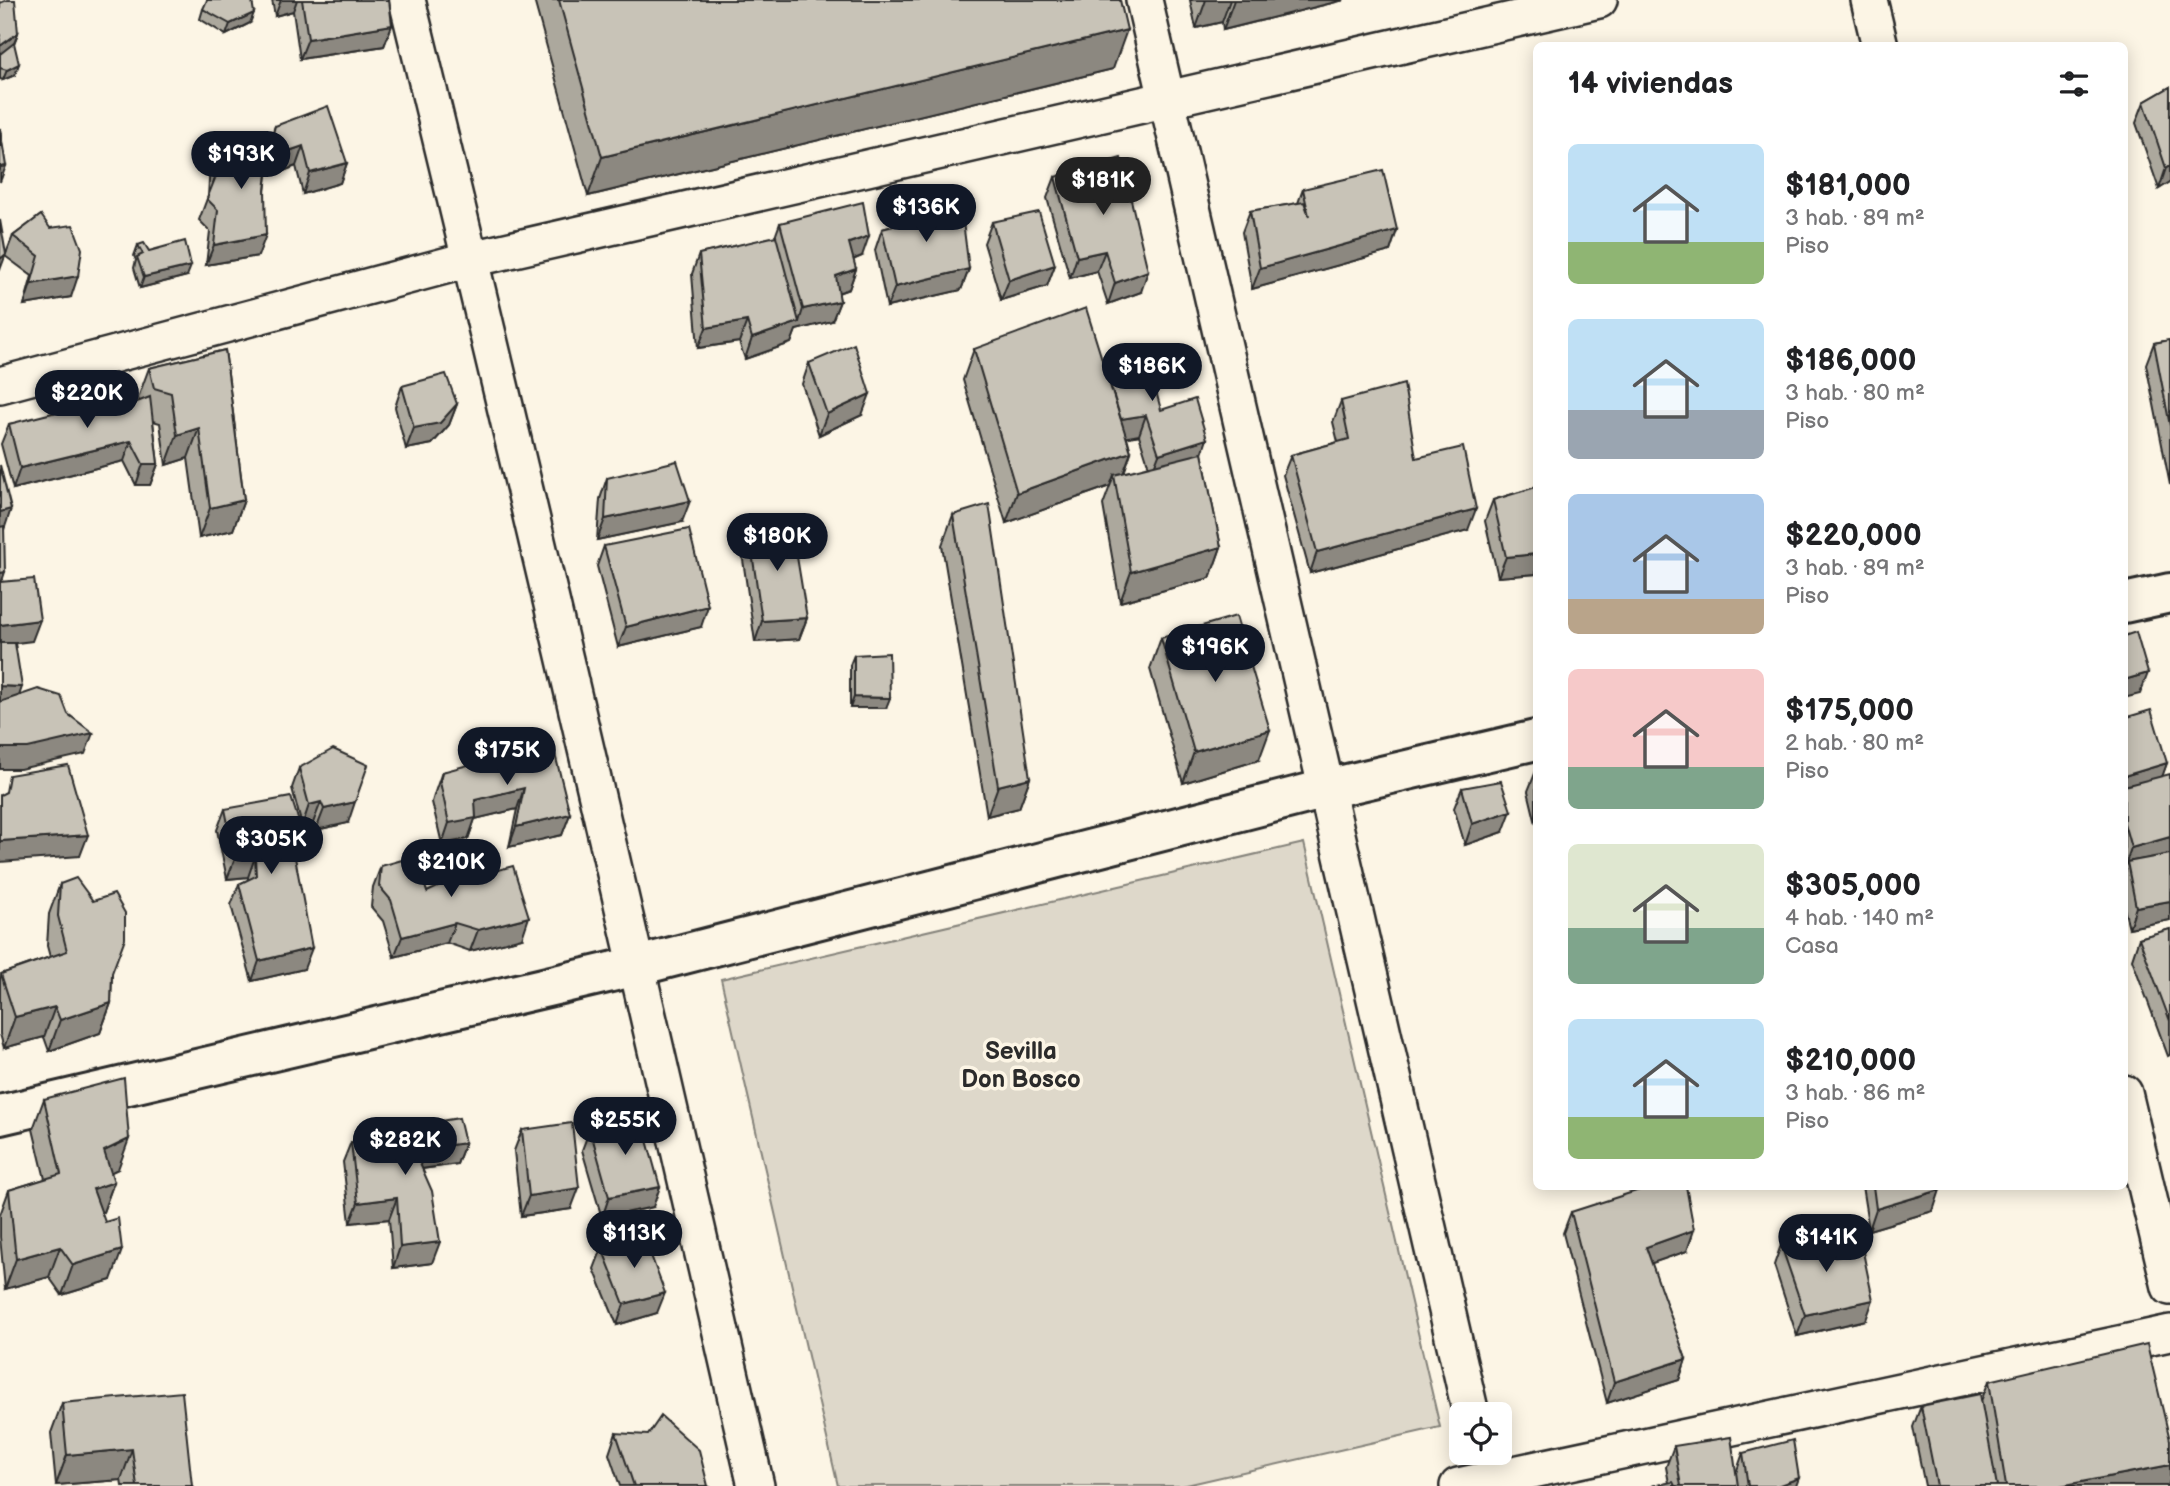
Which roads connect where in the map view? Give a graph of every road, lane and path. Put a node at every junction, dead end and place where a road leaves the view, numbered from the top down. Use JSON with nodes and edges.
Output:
{"nodes":[{"id":1,"x":407,"y":0,"type":"edge"},
{"id":2,"x":1143,"y":0,"type":"edge"},
{"id":3,"x":1599,"y":0,"type":"edge"},
{"id":4,"x":1869,"y":0,"type":"edge"},
{"id":5,"x":1879,"y":42,"type":"edge"},
{"id":6,"x":1167,"y":100,"type":"junction"},
{"id":7,"x":471,"y":259,"type":"junction"},
{"id":8,"x":0,"y":385,"type":"edge"},
{"id":9,"x":2170,"y":593,"type":"edge"},
{"id":10,"x":2128,"y":602,"type":"edge"},
{"id":11,"x":1533,"y":741,"type":"edge"},
{"id":12,"x":1326,"y":789,"type":"junction"},
{"id":13,"x":637,"y":965,"type":"junction"},
{"id":14,"x":2128,"y":1110,"type":"edge"},
{"id":15,"x":0,"y":1115,"type":"edge"},
{"id":16,"x":2170,"y":1287,"type":"edge"},
{"id":17,"x":2170,"y":1333,"type":"edge"},
{"id":18,"x":1468,"y":1402,"type":"edge"},
{"id":19,"x":1474,"y":1473,"type":"edge"},
{"id":20,"x":757,"y":1486,"type":"edge"}],
"edges":[{"from":1,"to":7,"type":"street"},
{"from":2,"to":6,"type":"street"},
{"from":3,"to":6,"type":"street"},
{"from":4,"to":5,"type":"street"},
{"from":6,"to":7,"type":"street"},
{"from":6,"to":12,"type":"street"},
{"from":7,"to":8,"type":"street"},
{"from":7,"to":13,"type":"street"},
{"from":9,"to":10,"type":"street"},
{"from":11,"to":12,"type":"street"},
{"from":12,"to":13,"type":"street"},
{"from":12,"to":18,"type":"street"},
{"from":13,"to":15,"type":"street"},
{"from":13,"to":20,"type":"street"},
{"from":14,"to":16,"type":"street"},
{"from":17,"to":19,"type":"street"}]}
